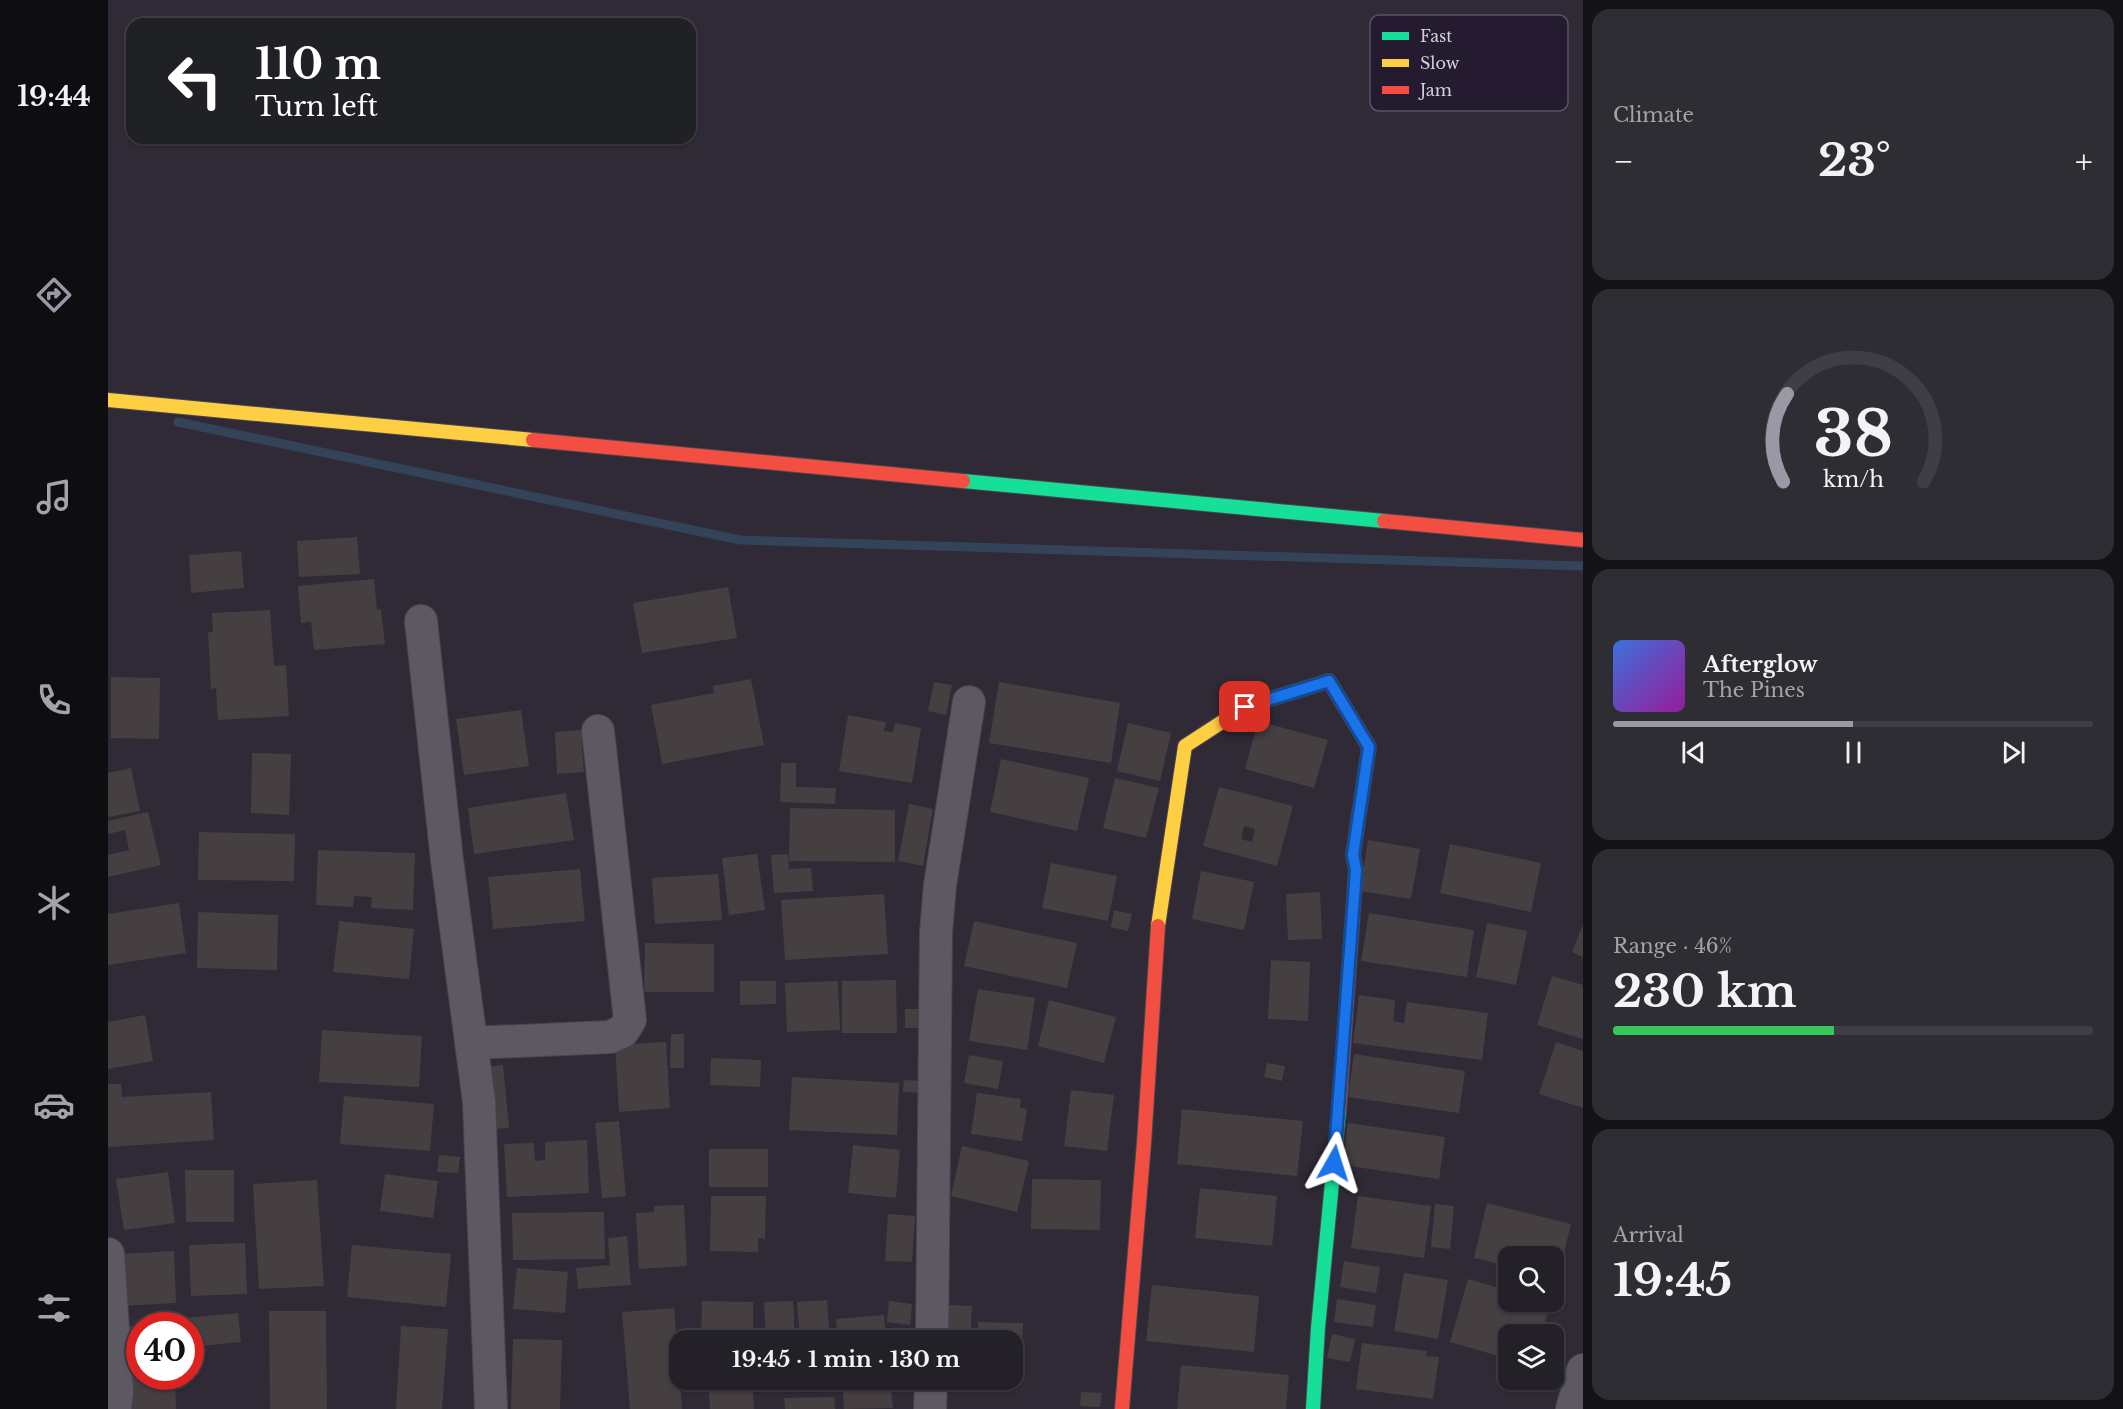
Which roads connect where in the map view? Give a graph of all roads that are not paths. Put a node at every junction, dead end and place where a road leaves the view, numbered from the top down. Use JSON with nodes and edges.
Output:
{"nodes":[{"id":1,"x":108,"y":400,"type":"edge"},
{"id":2,"x":1583,"y":540,"type":"edge"},
{"id":3,"x":421,"y":621,"type":"dead end"},
{"id":4,"x":969,"y":702,"type":"dead end"},
{"id":5,"x":598,"y":731,"type":"dead end"},
{"id":6,"x":471,"y":1043,"type":"junction"},
{"id":7,"x":108,"y":1254,"type":"edge"},
{"id":8,"x":932,"y":1330,"type":"edge"},
{"id":9,"x":1583,"y":1370,"type":"edge"},
{"id":10,"x":931,"y":1390,"type":"edge"},
{"id":11,"x":115,"y":1409,"type":"edge"},
{"id":12,"x":491,"y":1409,"type":"edge"},
{"id":13,"x":930,"y":1409,"type":"edge"},
{"id":14,"x":1122,"y":1409,"type":"edge"},
{"id":15,"x":1313,"y":1409,"type":"edge"},
{"id":16,"x":1572,"y":1409,"type":"edge"}],
"edges":[{"from":1,"to":2,"type":"street"},
{"from":3,"to":6,"type":"street"},
{"from":4,"to":8,"type":"street"},
{"from":5,"to":6,"type":"street"},
{"from":6,"to":12,"type":"street"},
{"from":7,"to":11,"type":"street"},
{"from":9,"to":16,"type":"street"},
{"from":10,"to":13,"type":"street"},
{"from":14,"to":15,"type":"street"}]}
